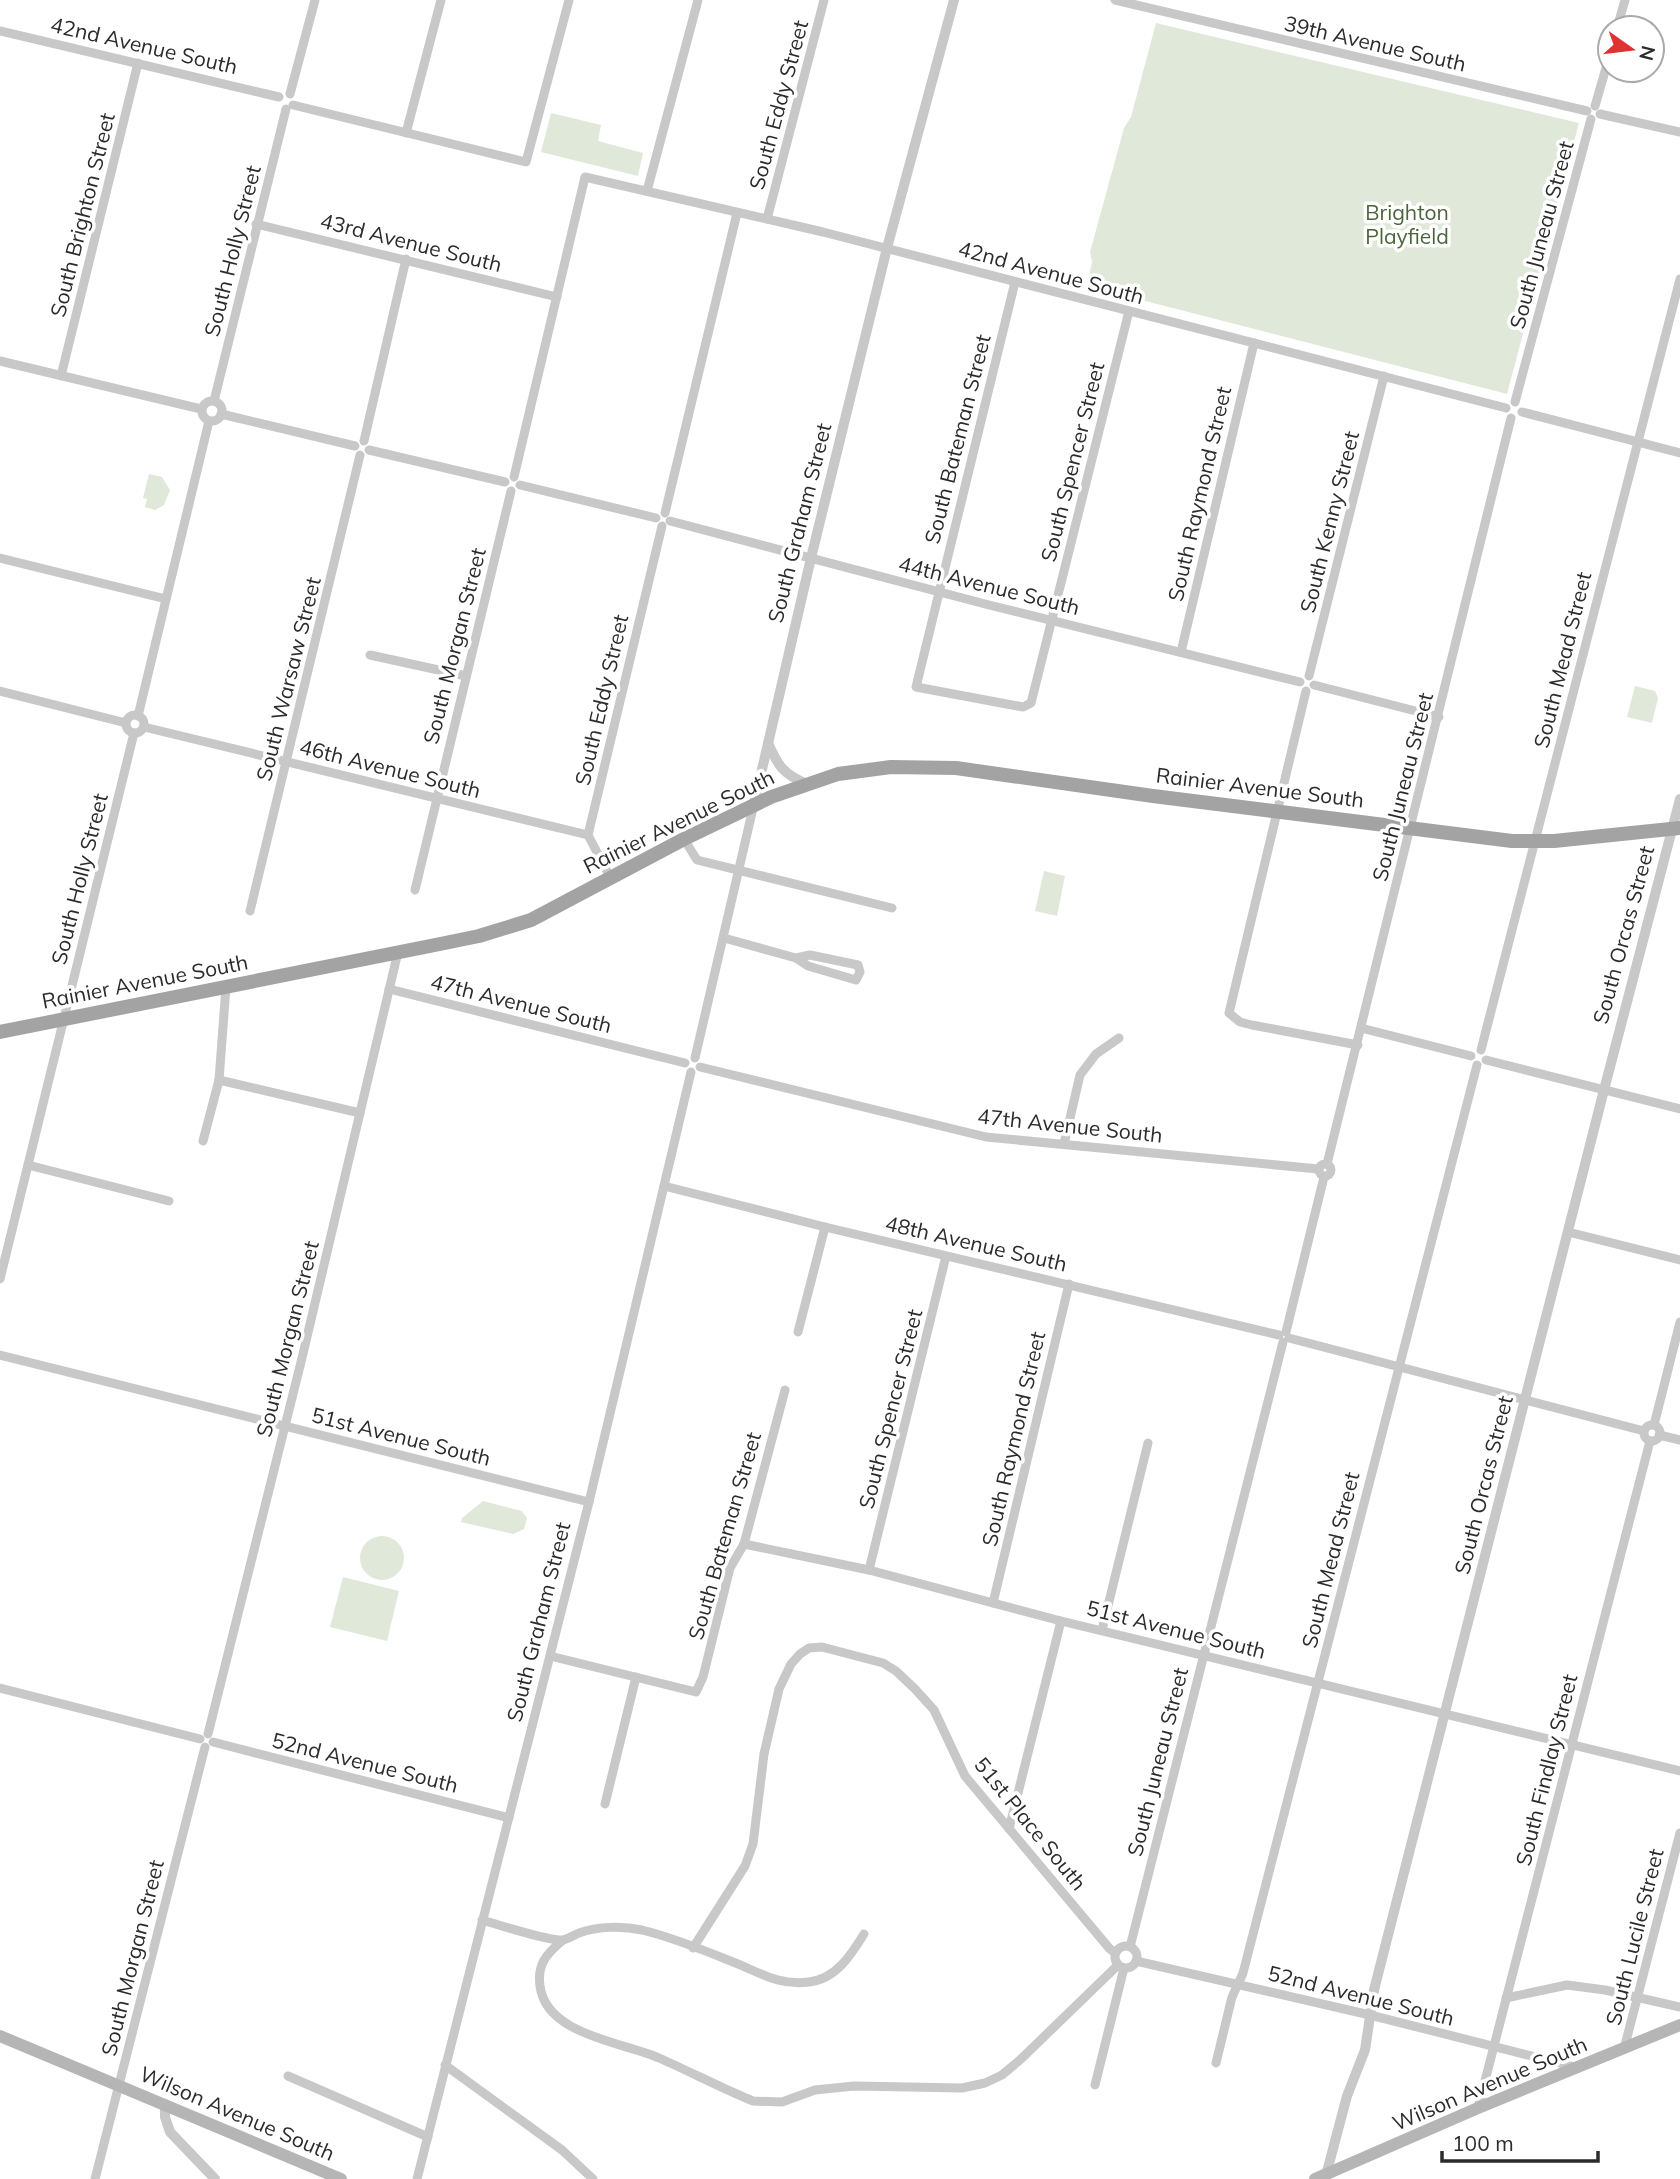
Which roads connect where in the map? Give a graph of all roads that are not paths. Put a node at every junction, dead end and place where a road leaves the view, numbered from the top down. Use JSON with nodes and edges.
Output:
{"nodes":[{"id":1,"x":315,"y":0,"type":"edge"},
{"id":2,"x":442,"y":0,"type":"edge"},
{"id":3,"x":569,"y":0,"type":"edge"},
{"id":4,"x":698,"y":0,"type":"edge"},
{"id":5,"x":824,"y":0,"type":"edge"},
{"id":6,"x":954,"y":0,"type":"edge"},
{"id":7,"x":1115,"y":0,"type":"edge"},
{"id":8,"x":0,"y":31,"type":"edge"},
{"id":9,"x":138,"y":63,"type":"junction"},
{"id":10,"x":1601,"y":84,"type":"edge"},
{"id":11,"x":290,"y":94,"type":"junction"},
{"id":12,"x":279,"y":97,"type":"junction"},
{"id":13,"x":289,"y":107,"type":"junction"},
{"id":14,"x":1593,"y":112,"type":"junction"},
{"id":15,"x":1680,"y":132,"type":"edge"},
{"id":16,"x":405,"y":133,"type":"junction"},
{"id":17,"x":647,"y":191,"type":"junction"},
{"id":18,"x":737,"y":212,"type":"junction"},
{"id":19,"x":766,"y":219,"type":"junction"},
{"id":20,"x":256,"y":224,"type":"junction"},
{"id":21,"x":887,"y":248,"type":"junction"},
{"id":22,"x":406,"y":259,"type":"junction"},
{"id":23,"x":1680,"y":279,"type":"edge"},
{"id":24,"x":1015,"y":282,"type":"junction"},
{"id":25,"x":557,"y":297,"type":"junction"},
{"id":26,"x":1129,"y":311,"type":"junction"},
{"id":27,"x":1254,"y":343,"type":"junction"},
{"id":28,"x":0,"y":361,"type":"edge"},
{"id":29,"x":61,"y":376,"type":"junction"},
{"id":30,"x":1384,"y":376,"type":"junction"},
{"id":31,"x":214,"y":401,"type":"junction"},
{"id":32,"x":1516,"y":402,"type":"junction"},
{"id":33,"x":1506,"y":408,"type":"junction"},
{"id":34,"x":201,"y":410,"type":"junction"},
{"id":35,"x":1522,"y":412,"type":"junction"},
{"id":36,"x":221,"y":414,"type":"junction"},
{"id":37,"x":1511,"y":418,"type":"junction"},
{"id":38,"x":209,"y":421,"type":"junction"},
{"id":39,"x":1637,"y":441,"type":"junction"},
{"id":40,"x":362,"y":448,"type":"junction"},
{"id":41,"x":1680,"y":453,"type":"edge"},
{"id":42,"x":517,"y":481,"type":"junction"},
{"id":43,"x":505,"y":482,"type":"junction"},
{"id":44,"x":510,"y":491,"type":"junction"},
{"id":45,"x":663,"y":520,"type":"junction"},
{"id":46,"x":0,"y":558,"type":"edge"},
{"id":47,"x":811,"y":558,"type":"junction"},
{"id":48,"x":939,"y":591,"type":"junction"},
{"id":49,"x":166,"y":598,"type":"junction"},
{"id":50,"x":1052,"y":619,"type":"junction"},
{"id":51,"x":1181,"y":652,"type":"junction"},
{"id":52,"x":370,"y":655,"type":"dead end"},
{"id":53,"x":466,"y":676,"type":"junction"},
{"id":54,"x":1310,"y":684,"type":"junction"},
{"id":55,"x":0,"y":691,"type":"edge"},
{"id":56,"x":1031,"y":703,"type":"joint"},
{"id":57,"x":138,"y":716,"type":"junction"},
{"id":58,"x":1439,"y":717,"type":"junction"},
{"id":59,"x":126,"y":723,"type":"junction"},
{"id":60,"x":144,"y":727,"type":"junction"},
{"id":61,"x":134,"y":733,"type":"junction"},
{"id":62,"x":768,"y":743,"type":"junction"},
{"id":63,"x":287,"y":762,"type":"junction"},
{"id":64,"x":807,"y":784,"type":"junction"},
{"id":65,"x":437,"y":799,"type":"junction"},
{"id":66,"x":1680,"y":799,"type":"edge"},
{"id":67,"x":754,"y":804,"type":"junction"},
{"id":68,"x":1276,"y":810,"type":"junction"},
{"id":69,"x":1676,"y":828,"type":"edge"},
{"id":70,"x":1411,"y":829,"type":"junction"},
{"id":71,"x":588,"y":835,"type":"junction"},
{"id":72,"x":684,"y":839,"type":"junction"},
{"id":73,"x":1534,"y":842,"type":"junction"},
{"id":74,"x":739,"y":871,"type":"junction"},
{"id":75,"x":611,"y":879,"type":"junction"},
{"id":76,"x":415,"y":890,"type":"dead end"},
{"id":77,"x":892,"y":908,"type":"dead end"},
{"id":78,"x":250,"y":911,"type":"dead end"},
{"id":79,"x":724,"y":939,"type":"junction"},
{"id":80,"x":398,"y":952,"type":"junction"},
{"id":81,"x":796,"y":958,"type":"junction"},
{"id":82,"x":226,"y":986,"type":"junction"},
{"id":83,"x":389,"y":989,"type":"junction"},
{"id":84,"x":63,"y":1020,"type":"junction"},
{"id":85,"x":1361,"y":1028,"type":"junction"},
{"id":86,"x":0,"y":1032,"type":"edge"},
{"id":87,"x":1119,"y":1038,"type":"dead end"},
{"id":88,"x":1358,"y":1045,"type":"junction"},
{"id":89,"x":1478,"y":1060,"type":"junction"},
{"id":90,"x":695,"y":1066,"type":"junction"},
{"id":91,"x":219,"y":1080,"type":"junction"},
{"id":92,"x":1604,"y":1090,"type":"junction"},
{"id":93,"x":1680,"y":1109,"type":"edge"},
{"id":94,"x":359,"y":1113,"type":"junction"},
{"id":95,"x":203,"y":1141,"type":"dead end"},
{"id":96,"x":1064,"y":1144,"type":"junction"},
{"id":97,"x":28,"y":1165,"type":"junction"},
{"id":98,"x":1323,"y":1170,"type":"junction"},
{"id":99,"x":664,"y":1186,"type":"junction"},
{"id":100,"x":169,"y":1201,"type":"dead end"},
{"id":101,"x":825,"y":1227,"type":"junction"},
{"id":102,"x":1568,"y":1232,"type":"junction"},
{"id":103,"x":946,"y":1256,"type":"junction"},
{"id":104,"x":1680,"y":1260,"type":"edge"},
{"id":105,"x":0,"y":1279,"type":"edge"},
{"id":106,"x":1069,"y":1284,"type":"junction"},
{"id":107,"x":1680,"y":1322,"type":"edge"},
{"id":108,"x":798,"y":1332,"type":"dead end"},
{"id":109,"x":1284,"y":1337,"type":"junction"},
{"id":110,"x":0,"y":1355,"type":"edge"},
{"id":111,"x":1399,"y":1365,"type":"junction"},
{"id":112,"x":785,"y":1390,"type":"dead end"},
{"id":113,"x":1525,"y":1401,"type":"junction"},
{"id":114,"x":1654,"y":1425,"type":"junction"},
{"id":115,"x":284,"y":1427,"type":"junction"},
{"id":116,"x":1644,"y":1431,"type":"junction"},
{"id":117,"x":1659,"y":1435,"type":"junction"},
{"id":118,"x":1680,"y":1440,"type":"edge"},
{"id":119,"x":1650,"y":1441,"type":"junction"},
{"id":120,"x":1148,"y":1443,"type":"dead end"},
{"id":121,"x":589,"y":1503,"type":"junction"},
{"id":122,"x":744,"y":1544,"type":"junction"},
{"id":123,"x":869,"y":1570,"type":"junction"},
{"id":124,"x":993,"y":1603,"type":"junction"},
{"id":125,"x":1061,"y":1621,"type":"junction"},
{"id":126,"x":1102,"y":1630,"type":"junction"},
{"id":127,"x":1204,"y":1655,"type":"junction"},
{"id":128,"x":551,"y":1656,"type":"junction"},
{"id":129,"x":636,"y":1677,"type":"junction"},
{"id":130,"x":1318,"y":1684,"type":"junction"},
{"id":131,"x":0,"y":1688,"type":"edge"},
{"id":132,"x":1445,"y":1714,"type":"junction"},
{"id":133,"x":207,"y":1741,"type":"junction"},
{"id":134,"x":1571,"y":1745,"type":"junction"},
{"id":135,"x":1680,"y":1771,"type":"edge"},
{"id":136,"x":605,"y":1804,"type":"dead end"},
{"id":137,"x":509,"y":1818,"type":"junction"},
{"id":138,"x":1009,"y":1829,"type":"junction"},
{"id":139,"x":1680,"y":1833,"type":"edge"},
{"id":140,"x":482,"y":1920,"type":"junction"},
{"id":141,"x":863,"y":1934,"type":"dead end"},
{"id":142,"x":562,"y":1941,"type":"junction"},
{"id":143,"x":1130,"y":1947,"type":"junction"},
{"id":144,"x":693,"y":1948,"type":"junction"},
{"id":145,"x":1115,"y":1953,"type":"junction"},
{"id":146,"x":1136,"y":1961,"type":"junction"},
{"id":147,"x":1121,"y":1966,"type":"junction"},
{"id":148,"x":1237,"y":1985,"type":"junction"},
{"id":149,"x":1637,"y":1997,"type":"junction"},
{"id":150,"x":1506,"y":1998,"type":"junction"},
{"id":151,"x":1680,"y":2007,"type":"edge"},
{"id":152,"x":1370,"y":2015,"type":"junction"},
{"id":153,"x":1680,"y":2025,"type":"edge"},
{"id":154,"x":0,"y":2036,"type":"edge"},
{"id":155,"x":1494,"y":2047,"type":"junction"},
{"id":156,"x":1624,"y":2049,"type":"junction"},
{"id":157,"x":1216,"y":2063,"type":"dead end"},
{"id":158,"x":445,"y":2065,"type":"junction"},
{"id":159,"x":1577,"y":2068,"type":"junction"},
{"id":160,"x":288,"y":2076,"type":"dead end"},
{"id":161,"x":119,"y":2085,"type":"junction"},
{"id":162,"x":1095,"y":2085,"type":"dead end"},
{"id":163,"x":165,"y":2104,"type":"junction"},
{"id":164,"x":1478,"y":2108,"type":"junction"},
{"id":165,"x":428,"y":2137,"type":"junction"},
{"id":166,"x":1322,"y":2177,"type":"edge"},
{"id":167,"x":95,"y":2179,"type":"edge"},
{"id":168,"x":215,"y":2179,"type":"edge"},
{"id":169,"x":341,"y":2179,"type":"edge"},
{"id":170,"x":416,"y":2179,"type":"edge"},
{"id":171,"x":593,"y":2179,"type":"edge"}],
"edges":[{"from":1,"to":11,"type":"street"},
{"from":2,"to":16,"type":"street"},
{"from":3,"to":16,"type":"street"},
{"from":4,"to":17,"type":"street"},
{"from":5,"to":19,"type":"street","name":"South Eddy Street"},
{"from":6,"to":21,"type":"street","name":"South Graham Street"},
{"from":7,"to":14,"type":"street","name":"39th Avenue South"},
{"from":8,"to":9,"type":"street","name":"42nd Avenue South"},
{"from":9,"to":12,"type":"street","name":"42nd Avenue South"},
{"from":9,"to":29,"type":"street","name":"South Brighton Street"},
{"from":10,"to":14,"type":"street","name":"South Juneau Street"},
{"from":11,"to":12,"type":"street"},
{"from":11,"to":13,"type":"street"},
{"from":12,"to":13,"type":"street"},
{"from":13,"to":16,"type":"street"},
{"from":13,"to":20,"type":"street","name":"South Holly Street"},
{"from":14,"to":15,"type":"street","name":"39th Avenue South"},
{"from":14,"to":32,"type":"street","name":"South Juneau Street"},
{"from":17,"to":18,"type":"street","name":"42nd Avenue South"},
{"from":17,"to":25,"type":"street","name":"42nd Avenue South"},
{"from":18,"to":19,"type":"street","name":"42nd Avenue South"},
{"from":18,"to":45,"type":"street","name":"South Eddy Street"},
{"from":19,"to":21,"type":"street","name":"42nd Avenue South"},
{"from":20,"to":22,"type":"street","name":"43rd Avenue South"},
{"from":20,"to":31,"type":"street","name":"South Holly Street"},
{"from":21,"to":24,"type":"street","name":"42nd Avenue South"},
{"from":21,"to":47,"type":"street","name":"South Graham Street"},
{"from":22,"to":25,"type":"street","name":"43rd Avenue South"},
{"from":22,"to":40,"type":"street","name":"South Warsaw Street"},
{"from":23,"to":39,"type":"street","name":"South Mead Street"},
{"from":24,"to":26,"type":"street","name":"42nd Avenue South"},
{"from":24,"to":48,"type":"street","name":"South Bateman Street"},
{"from":25,"to":42,"type":"street"},
{"from":26,"to":27,"type":"street","name":"42nd Avenue South"},
{"from":26,"to":50,"type":"street","name":"South Spencer Street"},
{"from":27,"to":30,"type":"street","name":"42nd Avenue South"},
{"from":27,"to":51,"type":"street","name":"South Raymond Street"},
{"from":28,"to":29,"type":"street"},
{"from":29,"to":34,"type":"street"},
{"from":30,"to":33,"type":"street","name":"42nd Avenue South"},
{"from":30,"to":54,"type":"street","name":"South Kenny Street"},
{"from":31,"to":34,"type":"street"},
{"from":31,"to":36,"type":"street"},
{"from":32,"to":33,"type":"street"},
{"from":32,"to":35,"type":"street"},
{"from":33,"to":37,"type":"street"},
{"from":34,"to":38,"type":"street"},
{"from":35,"to":37,"type":"street"},
{"from":35,"to":39,"type":"street"},
{"from":36,"to":38,"type":"street"},
{"from":36,"to":40,"type":"street"},
{"from":37,"to":58,"type":"street","name":"South Juneau Street"},
{"from":38,"to":49,"type":"street"},
{"from":39,"to":41,"type":"street"},
{"from":39,"to":73,"type":"street","name":"South Mead Street"},
{"from":40,"to":43,"type":"street"},
{"from":40,"to":63,"type":"street","name":"South Warsaw Street"},
{"from":42,"to":43,"type":"street"},
{"from":42,"to":44,"type":"street"},
{"from":42,"to":45,"type":"street","name":"44th Avenue South"},
{"from":43,"to":44,"type":"street"},
{"from":44,"to":53,"type":"street","name":"South Morgan Street"},
{"from":45,"to":47,"type":"street","name":"44th Avenue South"},
{"from":45,"to":71,"type":"street","name":"South Eddy Street"},
{"from":46,"to":49,"type":"street"},
{"from":47,"to":48,"type":"street","name":"44th Avenue South"},
{"from":47,"to":62,"type":"street","name":"South Graham Street"},
{"from":48,"to":50,"type":"street","name":"44th Avenue South"},
{"from":48,"to":56,"type":"street","name":"South Bateman Street"},
{"from":49,"to":57,"type":"street"},
{"from":50,"to":51,"type":"street","name":"44th Avenue South"},
{"from":50,"to":56,"type":"street","name":"South Spencer Street"},
{"from":51,"to":54,"type":"street","name":"44th Avenue South"},
{"from":52,"to":53,"type":"street"},
{"from":53,"to":65,"type":"street","name":"South Morgan Street"},
{"from":54,"to":58,"type":"street"},
{"from":54,"to":68,"type":"street","name":"South Kenny Street"},
{"from":55,"to":59,"type":"street"},
{"from":57,"to":59,"type":"street"},
{"from":57,"to":60,"type":"street"},
{"from":58,"to":70,"type":"street","name":"South Juneau Street"},
{"from":59,"to":61,"type":"street"},
{"from":60,"to":61,"type":"street"},
{"from":60,"to":63,"type":"street","name":"46th Avenue South"},
{"from":61,"to":84,"type":"street","name":"South Holly Street"},
{"from":62,"to":64,"type":"street"},
{"from":62,"to":67,"type":"street","name":"South Graham Street"},
{"from":63,"to":65,"type":"street","name":"46th Avenue South"},
{"from":63,"to":78,"type":"street","name":"South Warsaw Street"},
{"from":64,"to":67,"type":"main road","name":"Rainier Avenue South"},
{"from":64,"to":68,"type":"main road","name":"Rainier Avenue South"},
{"from":65,"to":71,"type":"street","name":"46th Avenue South"},
{"from":65,"to":76,"type":"street","name":"South Morgan Street"},
{"from":66,"to":69,"type":"street","name":"South Orcas Street"},
{"from":67,"to":72,"type":"main road","name":"Rainier Avenue South"},
{"from":67,"to":74,"type":"street","name":"South Graham Street"},
{"from":68,"to":70,"type":"main road","name":"Rainier Avenue South"},
{"from":68,"to":88,"type":"street","name":"South Kenny Street"},
{"from":69,"to":73,"type":"main road","name":"Rainier Avenue South"},
{"from":69,"to":92,"type":"street","name":"South Orcas Street"},
{"from":70,"to":73,"type":"main road","name":"Rainier Avenue South"},
{"from":70,"to":85,"type":"street","name":"South Juneau Street"},
{"from":71,"to":75,"type":"street"},
{"from":72,"to":74,"type":"street"},
{"from":72,"to":75,"type":"main road","name":"Rainier Avenue South"},
{"from":73,"to":89,"type":"street","name":"South Mead Street"},
{"from":74,"to":77,"type":"street"},
{"from":74,"to":79,"type":"street","name":"South Graham Street"},
{"from":75,"to":80,"type":"main road","name":"Rainier Avenue South"},
{"from":79,"to":81,"type":"street"},
{"from":79,"to":90,"type":"street","name":"South Graham Street"},
{"from":80,"to":82,"type":"main road","name":"Rainier Avenue South"},
{"from":80,"to":83,"type":"street","name":"South Morgan Street"},
{"from":81,"to":81,"type":"street"},
{"from":82,"to":84,"type":"main road","name":"Rainier Avenue South"},
{"from":82,"to":91,"type":"street"},
{"from":83,"to":90,"type":"street","name":"47th Avenue South"},
{"from":83,"to":94,"type":"street","name":"South Morgan Street"},
{"from":84,"to":86,"type":"main road","name":"Rainier Avenue South"},
{"from":84,"to":97,"type":"street","name":"South Holly Street"},
{"from":85,"to":88,"type":"street","name":"South Juneau Street"},
{"from":85,"to":89,"type":"street"},
{"from":87,"to":96,"type":"street"},
{"from":88,"to":98,"type":"street","name":"South Juneau Street"},
{"from":89,"to":92,"type":"street"},
{"from":89,"to":111,"type":"street","name":"South Mead Street"},
{"from":90,"to":96,"type":"street","name":"47th Avenue South"},
{"from":90,"to":99,"type":"street","name":"South Graham Street"},
{"from":91,"to":94,"type":"street"},
{"from":91,"to":95,"type":"street"},
{"from":92,"to":93,"type":"street"},
{"from":92,"to":102,"type":"street","name":"South Orcas Street"},
{"from":94,"to":115,"type":"street","name":"South Morgan Street"},
{"from":96,"to":98,"type":"street","name":"47th Avenue South"},
{"from":97,"to":100,"type":"street"},
{"from":97,"to":105,"type":"street","name":"South Holly Street"},
{"from":98,"to":109,"type":"street","name":"South Juneau Street"},
{"from":99,"to":101,"type":"street","name":"48th Avenue South"},
{"from":99,"to":121,"type":"street","name":"South Graham Street"},
{"from":101,"to":103,"type":"street","name":"48th Avenue South"},
{"from":101,"to":108,"type":"street"},
{"from":102,"to":104,"type":"street"},
{"from":102,"to":113,"type":"street","name":"South Orcas Street"},
{"from":103,"to":106,"type":"street","name":"48th Avenue South"},
{"from":103,"to":123,"type":"street","name":"South Spencer Street"},
{"from":106,"to":109,"type":"street","name":"48th Avenue South"},
{"from":106,"to":124,"type":"street","name":"South Raymond Street"},
{"from":107,"to":114,"type":"street"},
{"from":109,"to":111,"type":"street","name":"48th Avenue South"},
{"from":109,"to":127,"type":"street","name":"South Juneau Street"},
{"from":110,"to":115,"type":"street","name":"51st Avenue South"},
{"from":111,"to":113,"type":"street","name":"48th Avenue South"},
{"from":111,"to":130,"type":"street","name":"South Mead Street"},
{"from":112,"to":122,"type":"street","name":"South Bateman Street"},
{"from":113,"to":116,"type":"street","name":"48th Avenue South"},
{"from":113,"to":132,"type":"street","name":"South Orcas Street"},
{"from":114,"to":116,"type":"street"},
{"from":114,"to":117,"type":"street"},
{"from":115,"to":121,"type":"street","name":"51st Avenue South"},
{"from":115,"to":133,"type":"street","name":"South Morgan Street"},
{"from":116,"to":119,"type":"street"},
{"from":117,"to":118,"type":"street"},
{"from":117,"to":119,"type":"street"},
{"from":119,"to":134,"type":"street","name":"South Findlay Street"},
{"from":120,"to":126,"type":"street"},
{"from":121,"to":128,"type":"street","name":"South Graham Street"},
{"from":122,"to":123,"type":"street","name":"51st Avenue South"},
{"from":122,"to":129,"type":"street","name":"South Bateman Street"},
{"from":123,"to":124,"type":"street","name":"51st Avenue South"},
{"from":124,"to":125,"type":"street","name":"51st Avenue South"},
{"from":125,"to":126,"type":"street","name":"51st Avenue South"},
{"from":125,"to":138,"type":"street"},
{"from":126,"to":127,"type":"street","name":"51st Avenue South"},
{"from":127,"to":130,"type":"street","name":"51st Avenue South"},
{"from":127,"to":143,"type":"street","name":"South Juneau Street"},
{"from":128,"to":129,"type":"street"},
{"from":128,"to":137,"type":"street","name":"South Graham Street"},
{"from":129,"to":136,"type":"street"},
{"from":130,"to":132,"type":"street","name":"51st Avenue South"},
{"from":130,"to":148,"type":"street","name":"South Mead Street"},
{"from":131,"to":133,"type":"street","name":"52nd Avenue South"},
{"from":132,"to":134,"type":"street","name":"51st Avenue South"},
{"from":132,"to":152,"type":"street","name":"South Orcas Street"},
{"from":133,"to":137,"type":"street","name":"52nd Avenue South"},
{"from":133,"to":161,"type":"street","name":"South Morgan Street"},
{"from":134,"to":135,"type":"street","name":"51st Avenue South"},
{"from":134,"to":150,"type":"street","name":"South Findlay Street"},
{"from":137,"to":140,"type":"street","name":"South Graham Street"},
{"from":138,"to":144,"type":"street","name":"51st Place South"},
{"from":138,"to":145,"type":"street","name":"51st Place South"},
{"from":139,"to":149,"type":"street","name":"South Lucile Street"},
{"from":140,"to":142,"type":"street"},
{"from":140,"to":158,"type":"street","name":"South Graham Street"},
{"from":141,"to":144,"type":"street"},
{"from":142,"to":144,"type":"street"},
{"from":142,"to":147,"type":"street"},
{"from":143,"to":145,"type":"street"},
{"from":143,"to":146,"type":"street"},
{"from":145,"to":147,"type":"street"},
{"from":146,"to":147,"type":"street"},
{"from":146,"to":148,"type":"street","name":"52nd Avenue South"},
{"from":147,"to":162,"type":"street"},
{"from":148,"to":152,"type":"street","name":"52nd Avenue South"},
{"from":148,"to":157,"type":"street","name":"South Mead Street"},
{"from":149,"to":150,"type":"street"},
{"from":149,"to":151,"type":"street"},
{"from":149,"to":156,"type":"street","name":"South Lucile Street"},
{"from":150,"to":155,"type":"street","name":"South Findlay Street"},
{"from":152,"to":155,"type":"street","name":"52nd Avenue South"},
{"from":152,"to":166,"type":"street","name":"South Orcas Street"},
{"from":153,"to":156,"type":"main road","name":"Wilson Avenue South"},
{"from":154,"to":161,"type":"main road","name":"Wilson Avenue South"},
{"from":155,"to":159,"type":"street","name":"52nd Avenue South"},
{"from":155,"to":164,"type":"street","name":"South Findlay Street"},
{"from":156,"to":159,"type":"main road","name":"Wilson Avenue South"},
{"from":158,"to":165,"type":"street","name":"South Graham Street"},
{"from":158,"to":171,"type":"street"},
{"from":159,"to":164,"type":"main road","name":"Wilson Avenue South"},
{"from":160,"to":165,"type":"street"},
{"from":161,"to":163,"type":"main road","name":"Wilson Avenue South"},
{"from":161,"to":167,"type":"street","name":"South Morgan Street"},
{"from":163,"to":168,"type":"street"},
{"from":163,"to":169,"type":"main road","name":"Wilson Avenue South"},
{"from":164,"to":166,"type":"main road","name":"Wilson Avenue South"},
{"from":165,"to":170,"type":"street","name":"South Graham Street"}]}
